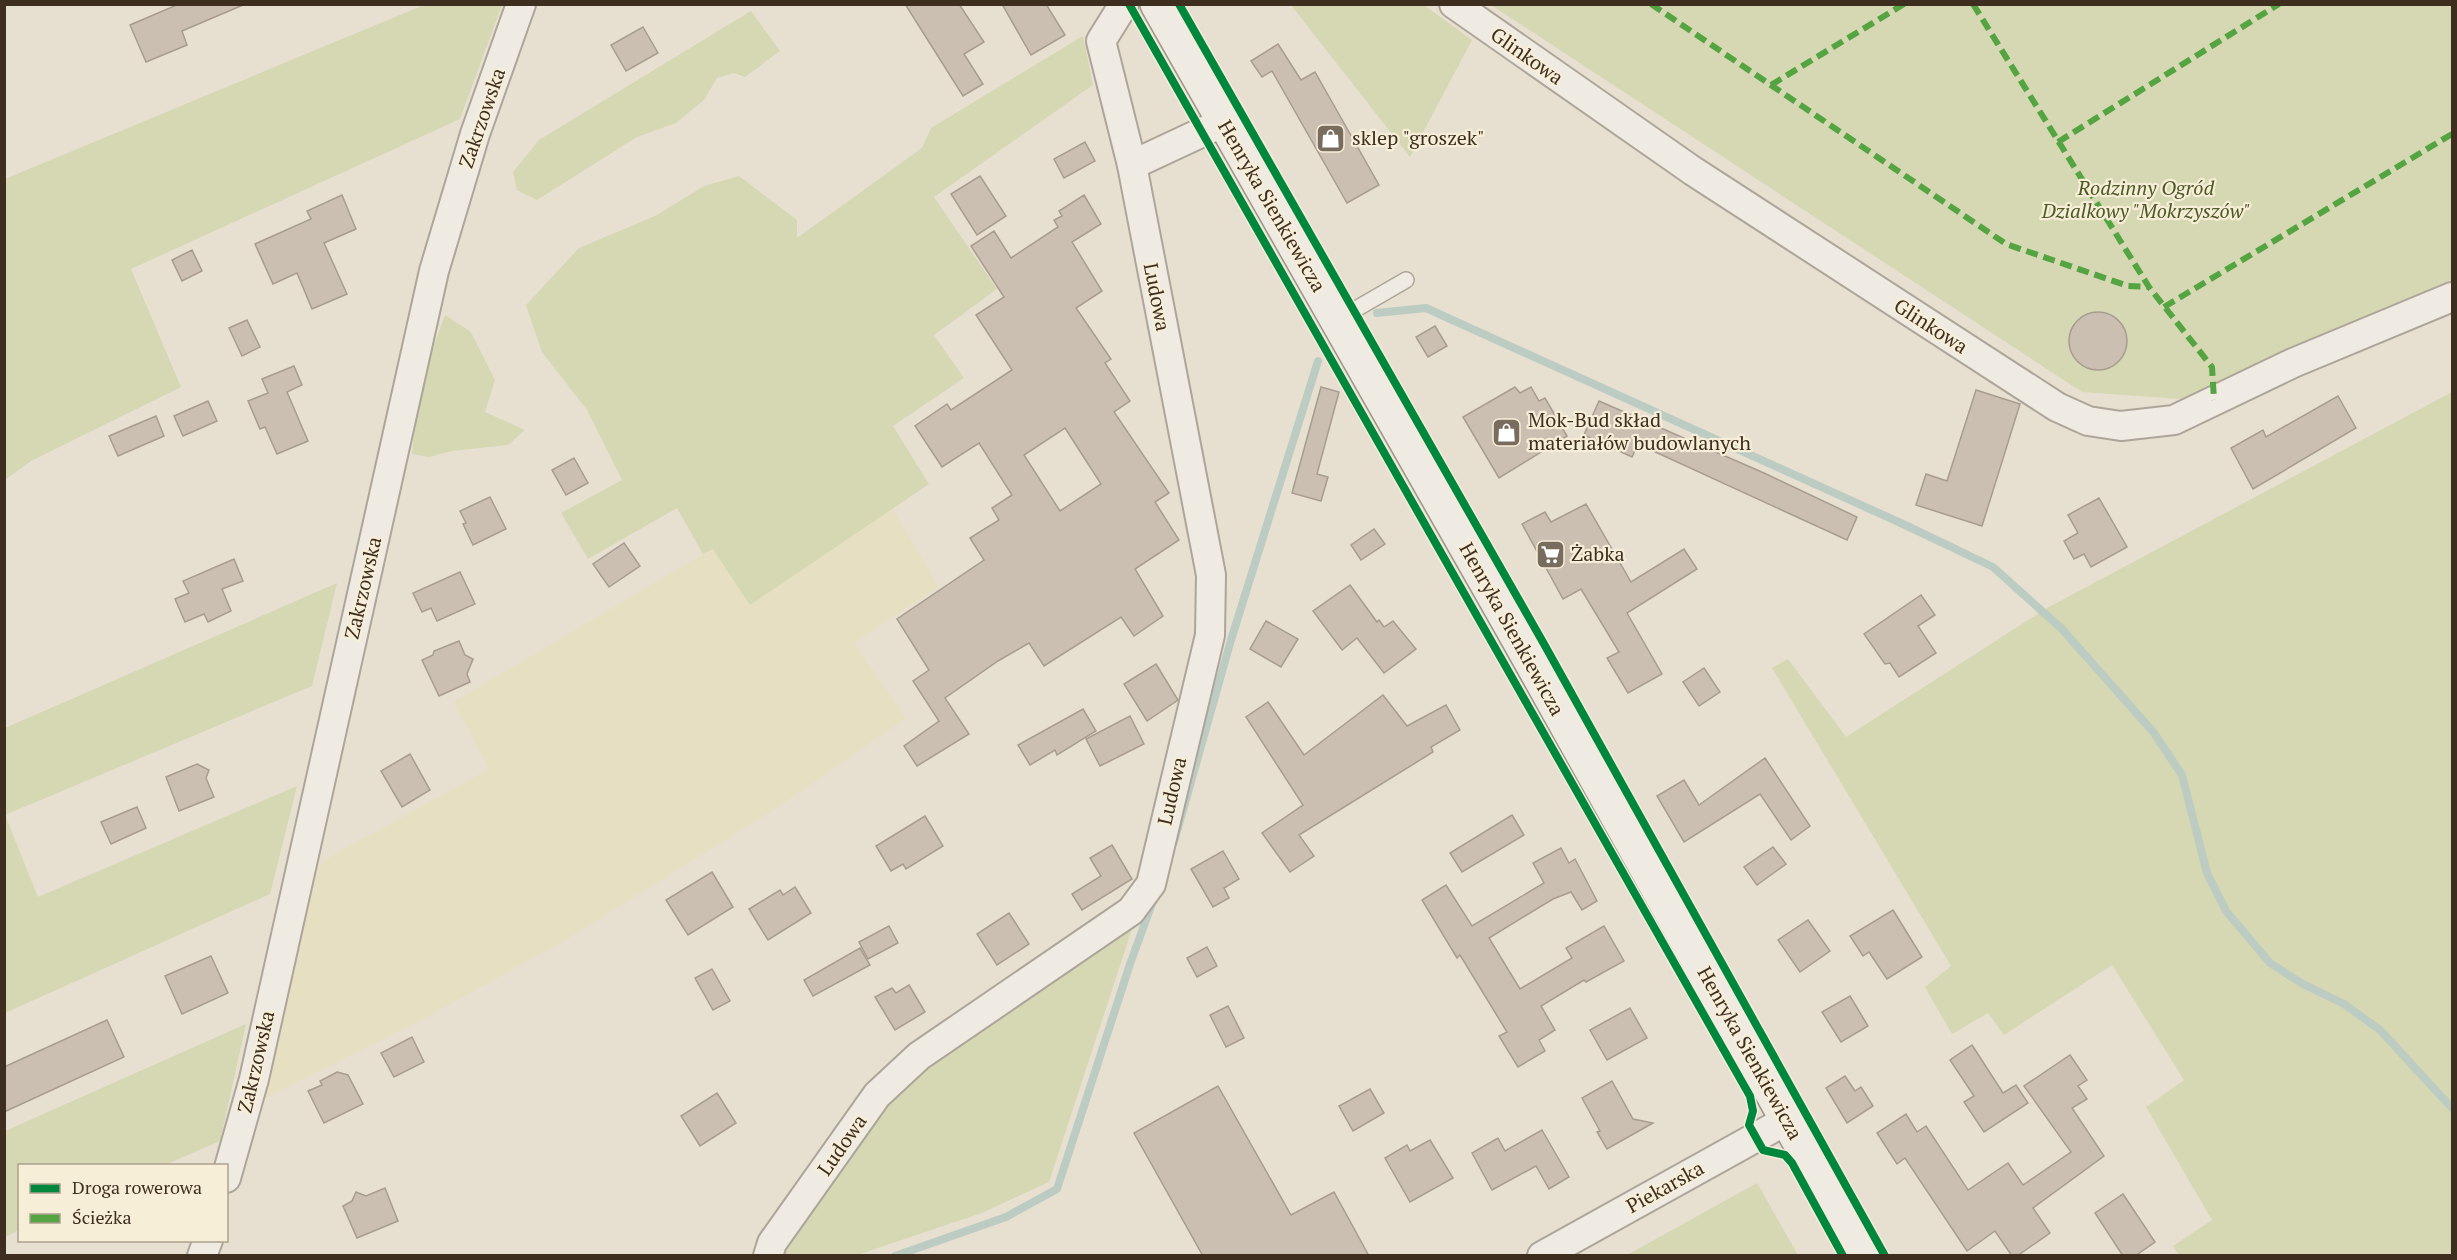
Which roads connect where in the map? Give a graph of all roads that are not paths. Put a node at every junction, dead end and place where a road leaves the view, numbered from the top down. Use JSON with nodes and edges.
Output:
{"nodes":[{"id":1,"x":521,"y":4,"type":"edge"},
{"id":2,"x":1124,"y":4,"type":"edge"},
{"id":3,"x":1157,"y":4,"type":"edge"},
{"id":4,"x":1454,"y":4,"type":"edge"},
{"id":5,"x":1224,"y":122,"type":"junction"},
{"id":6,"x":1132,"y":165,"type":"junction"},
{"id":7,"x":1406,"y":280,"type":"dead end"},
{"id":8,"x":2452,"y":297,"type":"edge"},
{"id":9,"x":1337,"y":320,"type":"junction"},
{"id":10,"x":1787,"y":1120,"type":"junction"},
{"id":11,"x":228,"y":1171,"type":"edge"},
{"id":12,"x":768,"y":1256,"type":"edge"},
{"id":13,"x":1542,"y":1256,"type":"edge"},
{"id":14,"x":1863,"y":1256,"type":"edge"}],
"edges":[{"from":1,"to":11,"type":"street","name":"Zakrzowska"},
{"from":2,"to":6,"type":"street","name":"Ludowa"},
{"from":3,"to":5,"type":"main road","name":"Henryka Sienkiewicza"},
{"from":4,"to":8,"type":"street","name":"Glinkowa"},
{"from":5,"to":6,"type":"street"},
{"from":5,"to":9,"type":"main road","name":"Henryka Sienkiewicza"},
{"from":6,"to":12,"type":"street","name":"Ludowa"},
{"from":7,"to":9,"type":"lane"},
{"from":9,"to":10,"type":"main road","name":"Henryka Sienkiewicza"},
{"from":10,"to":13,"type":"street","name":"Piekarska"},
{"from":10,"to":14,"type":"main road","name":"Henryka Sienkiewicza"}]}
